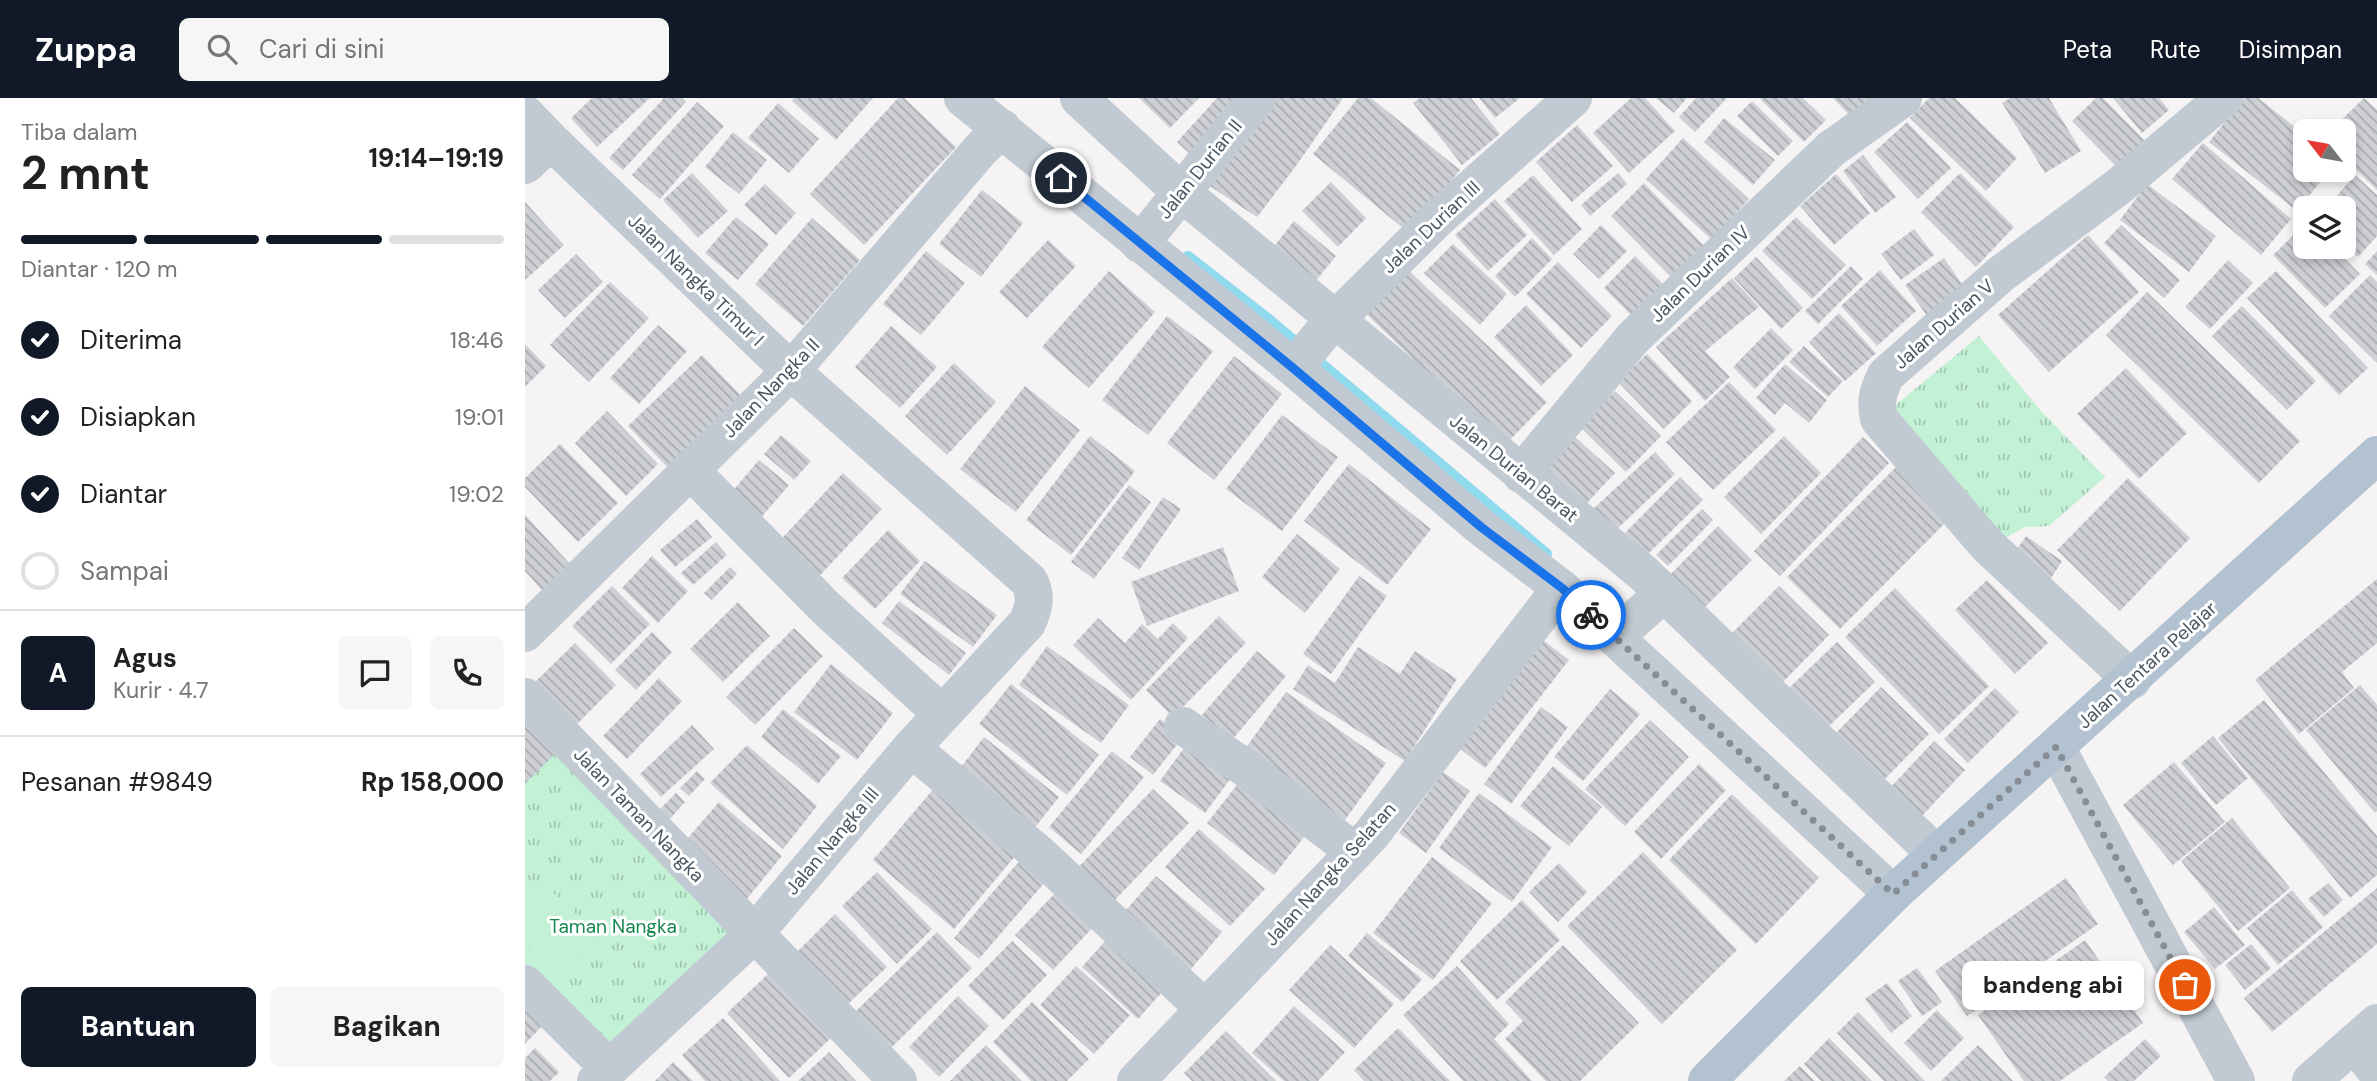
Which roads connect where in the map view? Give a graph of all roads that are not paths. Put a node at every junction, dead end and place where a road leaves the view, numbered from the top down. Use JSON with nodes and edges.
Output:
{"nodes":[{"id":1,"x":963,"y":98,"type":"edge"},
{"id":2,"x":1079,"y":98,"type":"edge"},
{"id":3,"x":1257,"y":98,"type":"edge"},
{"id":4,"x":1573,"y":98,"type":"edge"},
{"id":5,"x":1903,"y":98,"type":"edge"},
{"id":6,"x":2224,"y":98,"type":"edge"},
{"id":7,"x":525,"y":114,"type":"edge"},
{"id":8,"x":1002,"y":128,"type":"junction"},
{"id":9,"x":538,"y":153,"type":"edge"},
{"id":10,"x":1157,"y":222,"type":"junction"},
{"id":11,"x":1330,"y":325,"type":"junction"},
{"id":12,"x":1295,"y":366,"type":"junction"},
{"id":13,"x":791,"y":371,"type":"junction"},
{"id":14,"x":2377,"y":455,"type":"edge"},
{"id":15,"x":690,"y":470,"type":"junction"},
{"id":16,"x":1521,"y":474,"type":"junction"},
{"id":17,"x":1029,"y":581,"type":"joint"},
{"id":18,"x":1562,"y":588,"type":"junction"},
{"id":19,"x":1660,"y":596,"type":"junction"},
{"id":20,"x":1619,"y":633,"type":"junction"},
{"id":21,"x":525,"y":634,"type":"edge"},
{"id":22,"x":2131,"y":680,"type":"junction"},
{"id":23,"x":525,"y":697,"type":"edge"},
{"id":24,"x":942,"y":714,"type":"junction"},
{"id":25,"x":1182,"y":726,"type":"dead end"},
{"id":26,"x":2056,"y":747,"type":"junction"},
{"id":27,"x":911,"y":748,"type":"junction"},
{"id":28,"x":1355,"y":852,"type":"junction"},
{"id":29,"x":1936,"y":853,"type":"junction"},
{"id":30,"x":1893,"y":894,"type":"junction"},
{"id":31,"x":754,"y":934,"type":"junction"},
{"id":32,"x":525,"y":984,"type":"edge"},
{"id":33,"x":1205,"y":1009,"type":"junction"},
{"id":34,"x":2366,"y":1033,"type":"edge"},
{"id":35,"x":2377,"y":1072,"type":"edge"},
{"id":36,"x":602,"y":1074,"type":"edge"},
{"id":37,"x":898,"y":1081,"type":"edge"},
{"id":38,"x":1136,"y":1081,"type":"edge"},
{"id":39,"x":1707,"y":1081,"type":"edge"},
{"id":40,"x":2236,"y":1081,"type":"edge"},
{"id":41,"x":2311,"y":1081,"type":"edge"}],
"edges":[{"from":1,"to":8,"type":"street"},
{"from":2,"to":10,"type":"street","name":"Jalan Durian Barat"},
{"from":3,"to":10,"type":"street","name":"Jalan Durian II"},
{"from":4,"to":11,"type":"street","name":"Jalan Durian III"},
{"from":5,"to":16,"type":"street","name":"Jalan Durian IV"},
{"from":6,"to":22,"type":"street","name":"Jalan Durian V"},
{"from":7,"to":9,"type":"street","name":"Jalan Nangka Timur I"},
{"from":8,"to":10,"type":"street"},
{"from":8,"to":13,"type":"street","name":"Jalan Nangka II"},
{"from":9,"to":13,"type":"street","name":"Jalan Nangka Timur I"},
{"from":10,"to":11,"type":"street","name":"Jalan Durian Barat"},
{"from":10,"to":12,"type":"street"},
{"from":11,"to":12,"type":"street","name":"Jalan Durian III"},
{"from":11,"to":16,"type":"street","name":"Jalan Durian Barat"},
{"from":12,"to":18,"type":"street"},
{"from":13,"to":15,"type":"street","name":"Jalan Nangka II"},
{"from":13,"to":17,"type":"street","name":"Jalan Nangka Timur I"},
{"from":14,"to":22,"type":"main road","name":"Jalan Tentara Pelajar"},
{"from":15,"to":21,"type":"street","name":"Jalan Nangka II"},
{"from":15,"to":24,"type":"street"},
{"from":16,"to":19,"type":"street","name":"Jalan Durian Barat"},
{"from":17,"to":24,"type":"street","name":"Jalan Nangka III"},
{"from":18,"to":20,"type":"street"},
{"from":18,"to":28,"type":"street","name":"Jalan Nangka Selatan"},
{"from":19,"to":20,"type":"street"},
{"from":19,"to":29,"type":"street","name":"Jalan Durian Barat"},
{"from":20,"to":30,"type":"street"},
{"from":22,"to":26,"type":"main road","name":"Jalan Tentara Pelajar"},
{"from":23,"to":31,"type":"street","name":"Jalan Taman Nangka"},
{"from":24,"to":27,"type":"street","name":"Jalan Nangka III"},
{"from":25,"to":28,"type":"street"},
{"from":26,"to":29,"type":"main road","name":"Jalan Tentara Pelajar"},
{"from":26,"to":40,"type":"street"},
{"from":27,"to":31,"type":"street","name":"Jalan Nangka III"},
{"from":27,"to":33,"type":"street"},
{"from":28,"to":33,"type":"street","name":"Jalan Nangka Selatan"},
{"from":29,"to":30,"type":"main road","name":"Jalan Tentara Pelajar"},
{"from":30,"to":39,"type":"main road","name":"Jalan Tentara Pelajar"},
{"from":31,"to":36,"type":"street","name":"Jalan Nangka III"},
{"from":31,"to":37,"type":"street"},
{"from":32,"to":36,"type":"street"},
{"from":33,"to":38,"type":"street","name":"Jalan Nangka Selatan"},
{"from":34,"to":35,"type":"street"},
{"from":34,"to":41,"type":"street"}]}
